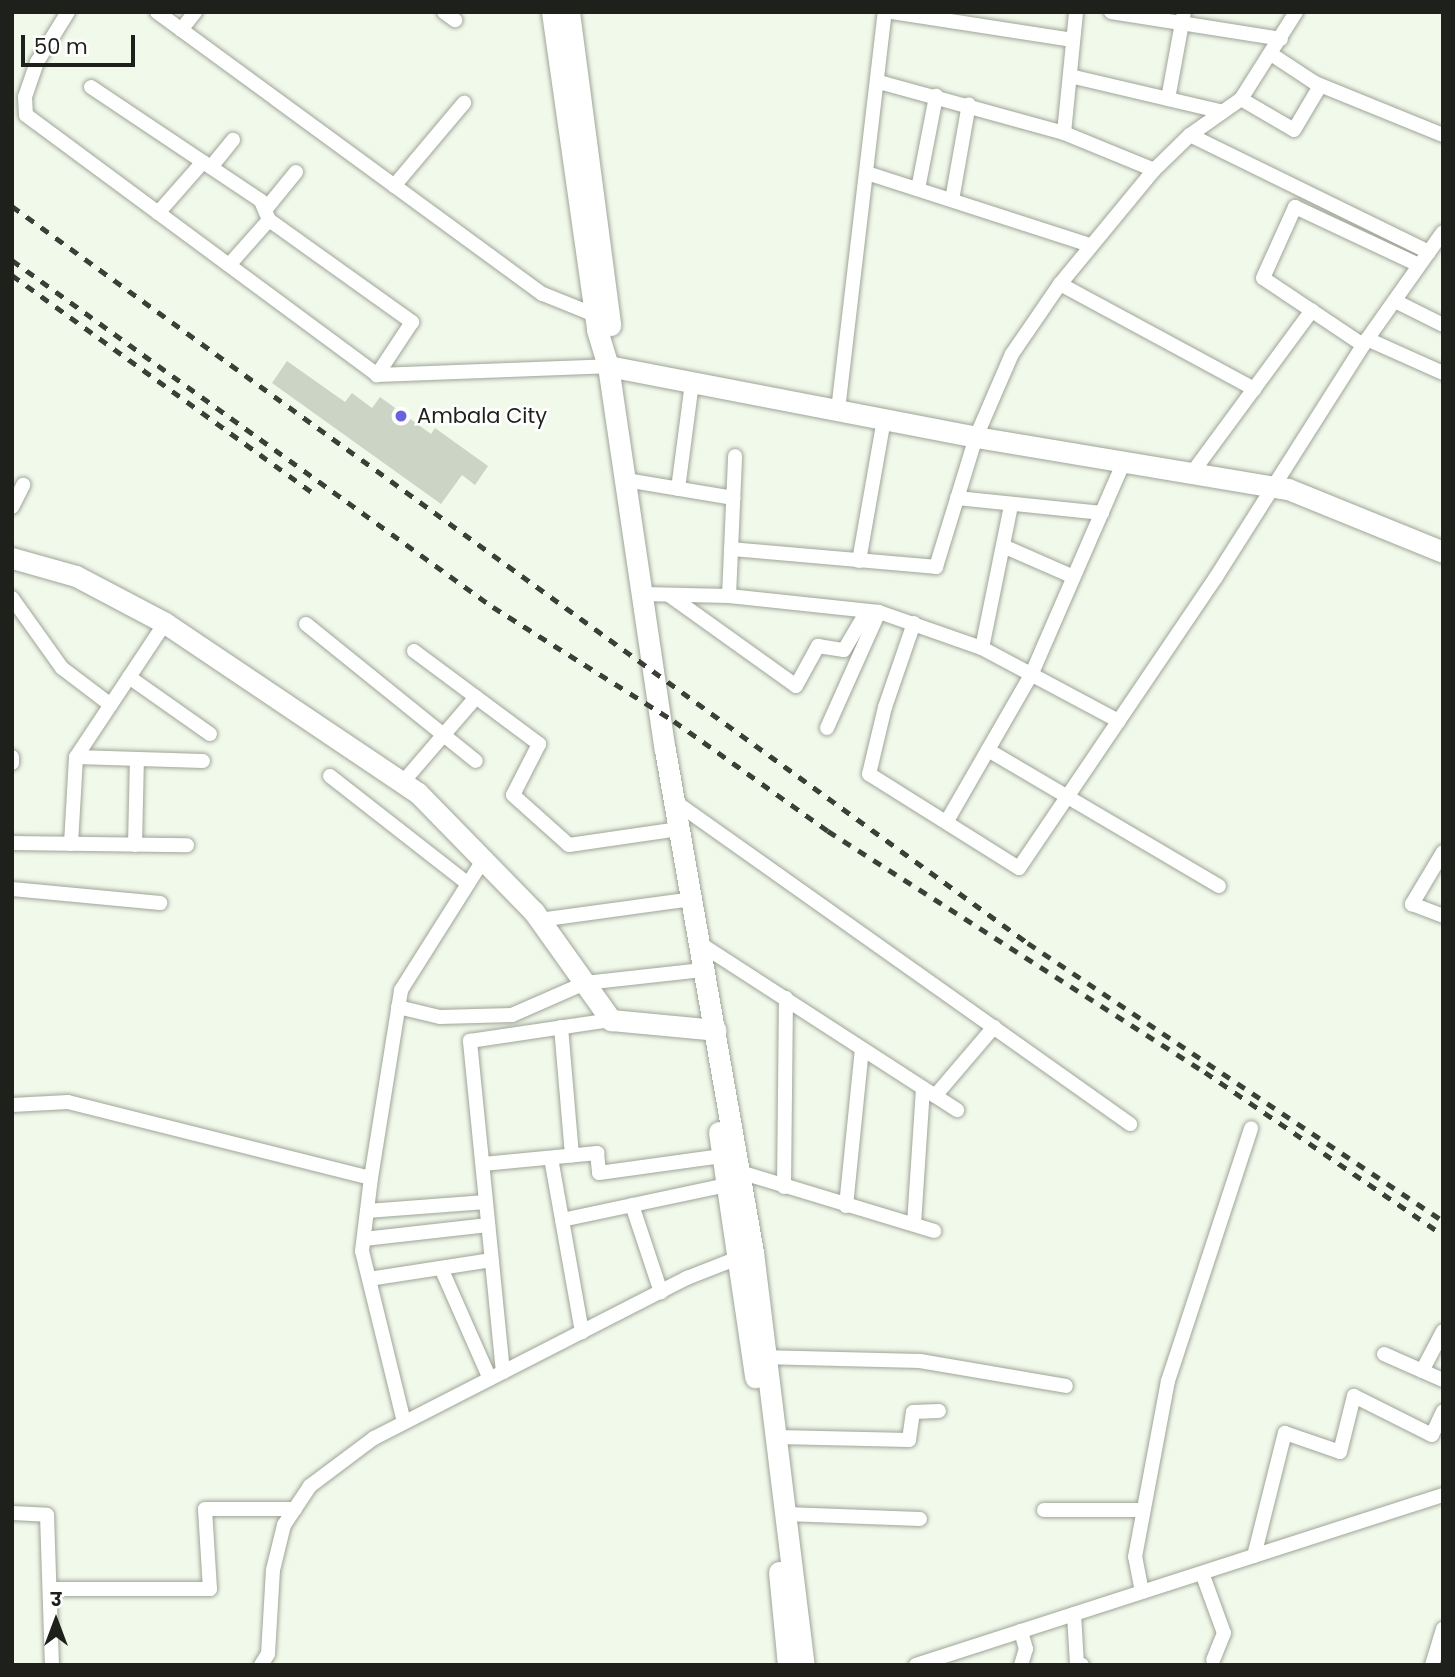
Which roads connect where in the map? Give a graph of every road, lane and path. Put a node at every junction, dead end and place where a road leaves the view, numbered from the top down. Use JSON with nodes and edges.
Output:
{"nodes":[{"id":1,"x":157,"y":12,"type":"edge"},
{"id":2,"x":195,"y":12,"type":"edge"},
{"id":3,"x":552,"y":12,"type":"edge"},
{"id":4,"x":569,"y":12,"type":"edge"},
{"id":5,"x":886,"y":12,"type":"edge"},
{"id":6,"x":892,"y":12,"type":"edge"},
{"id":7,"x":1076,"y":12,"type":"edge"},
{"id":8,"x":1111,"y":12,"type":"edge"},
{"id":9,"x":1296,"y":12,"type":"edge"},
{"id":10,"x":62,"y":14,"type":"edge"},
{"id":11,"x":1153,"y":16,"type":"edge"},
{"id":12,"x":1184,"y":18,"type":"edge"},
{"id":13,"x":181,"y":30,"type":"junction"},
{"id":14,"x":1281,"y":39,"type":"junction"},
{"id":15,"x":1073,"y":40,"type":"junction"},
{"id":16,"x":1272,"y":54,"type":"junction"},
{"id":17,"x":1070,"y":76,"type":"junction"},
{"id":18,"x":879,"y":82,"type":"junction"},
{"id":19,"x":1320,"y":86,"type":"junction"},
{"id":20,"x":91,"y":87,"type":"dead end"},
{"id":21,"x":936,"y":96,"type":"junction"},
{"id":22,"x":1168,"y":99,"type":"junction"},
{"id":23,"x":1241,"y":99,"type":"junction"},
{"id":24,"x":464,"y":103,"type":"dead end"},
{"id":25,"x":969,"y":104,"type":"junction"},
{"id":26,"x":1223,"y":112,"type":"junction"},
{"id":27,"x":1064,"y":133,"type":"junction"},
{"id":28,"x":1190,"y":135,"type":"junction"},
{"id":29,"x":1443,"y":135,"type":"edge"},
{"id":30,"x":233,"y":140,"type":"dead end"},
{"id":31,"x":207,"y":164,"type":"junction"},
{"id":32,"x":1154,"y":170,"type":"junction"},
{"id":33,"x":296,"y":172,"type":"dead end"},
{"id":34,"x":867,"y":173,"type":"junction"},
{"id":35,"x":394,"y":186,"type":"junction"},
{"id":36,"x":918,"y":189,"type":"junction"},
{"id":37,"x":951,"y":200,"type":"junction"},
{"id":38,"x":158,"y":213,"type":"junction"},
{"id":39,"x":267,"y":215,"type":"junction"},
{"id":40,"x":1443,"y":232,"type":"edge"},
{"id":41,"x":1090,"y":245,"type":"junction"},
{"id":42,"x":1429,"y":252,"type":"junction"},
{"id":43,"x":229,"y":265,"type":"junction"},
{"id":44,"x":1419,"y":265,"type":"junction"},
{"id":45,"x":1060,"y":284,"type":"junction"},
{"id":46,"x":1397,"y":302,"type":"junction"},
{"id":47,"x":1312,"y":310,"type":"junction"},
{"id":48,"x":595,"y":315,"type":"junction"},
{"id":49,"x":1443,"y":326,"type":"edge"},
{"id":50,"x":1365,"y":342,"type":"junction"},
{"id":51,"x":608,"y":366,"type":"junction"},
{"id":52,"x":1443,"y":373,"type":"edge"},
{"id":53,"x":377,"y":374,"type":"junction"},
{"id":54,"x":692,"y":382,"type":"junction"},
{"id":55,"x":1254,"y":389,"type":"junction"},
{"id":56,"x":838,"y":410,"type":"junction"},
{"id":57,"x":884,"y":419,"type":"junction"},
{"id":58,"x":976,"y":437,"type":"junction"},
{"id":59,"x":735,"y":456,"type":"dead end"},
{"id":60,"x":1124,"y":461,"type":"junction"},
{"id":61,"x":1192,"y":472,"type":"junction"},
{"id":62,"x":626,"y":480,"type":"junction"},
{"id":63,"x":23,"y":485,"type":"dead end"},
{"id":64,"x":1273,"y":487,"type":"junction"},
{"id":65,"x":678,"y":489,"type":"junction"},
{"id":66,"x":734,"y":498,"type":"junction"},
{"id":67,"x":957,"y":498,"type":"junction"},
{"id":68,"x":1011,"y":506,"type":"junction"},
{"id":69,"x":12,"y":507,"type":"edge"},
{"id":70,"x":1102,"y":513,"type":"junction"},
{"id":71,"x":1003,"y":545,"type":"junction"},
{"id":72,"x":731,"y":549,"type":"junction"},
{"id":73,"x":1443,"y":552,"type":"edge"},
{"id":74,"x":12,"y":558,"type":"edge"},
{"id":75,"x":859,"y":561,"type":"junction"},
{"id":76,"x":1074,"y":577,"type":"junction"},
{"id":77,"x":644,"y":594,"type":"junction"},
{"id":78,"x":669,"y":595,"type":"junction"},
{"id":79,"x":729,"y":596,"type":"junction"},
{"id":80,"x":12,"y":598,"type":"edge"},
{"id":81,"x":873,"y":611,"type":"junction"},
{"id":82,"x":164,"y":623,"type":"junction"},
{"id":83,"x":914,"y":623,"type":"junction"},
{"id":84,"x":306,"y":624,"type":"dead end"},
{"id":85,"x":982,"y":648,"type":"junction"},
{"id":86,"x":414,"y":651,"type":"dead end"},
{"id":87,"x":1032,"y":673,"type":"junction"},
{"id":88,"x":129,"y":677,"type":"junction"},
{"id":89,"x":476,"y":697,"type":"junction"},
{"id":90,"x":111,"y":705,"type":"junction"},
{"id":91,"x":1119,"y":721,"type":"junction"},
{"id":92,"x":827,"y":728,"type":"dead end"},
{"id":93,"x":209,"y":734,"type":"dead end"},
{"id":94,"x":443,"y":735,"type":"junction"},
{"id":95,"x":988,"y":750,"type":"junction"},
{"id":96,"x":12,"y":757,"type":"edge"},
{"id":97,"x":76,"y":757,"type":"junction"},
{"id":98,"x":137,"y":759,"type":"junction"},
{"id":99,"x":203,"y":761,"type":"dead end"},
{"id":100,"x":476,"y":761,"type":"dead end"},
{"id":101,"x":12,"y":763,"type":"edge"},
{"id":102,"x":330,"y":776,"type":"dead end"},
{"id":103,"x":403,"y":782,"type":"junction"},
{"id":104,"x":1067,"y":797,"type":"junction"},
{"id":105,"x":674,"y":801,"type":"junction"},
{"id":106,"x":947,"y":821,"type":"junction"},
{"id":107,"x":680,"y":834,"type":"junction"},
{"id":108,"x":12,"y":843,"type":"edge"},
{"id":109,"x":71,"y":844,"type":"junction"},
{"id":110,"x":135,"y":845,"type":"junction"},
{"id":111,"x":187,"y":845,"type":"dead end"},
{"id":112,"x":1443,"y":852,"type":"edge"},
{"id":113,"x":485,"y":858,"type":"junction"},
{"id":114,"x":468,"y":884,"type":"junction"},
{"id":115,"x":1219,"y":886,"type":"dead end"},
{"id":116,"x":12,"y":889,"type":"edge"},
{"id":117,"x":685,"y":901,"type":"junction"},
{"id":118,"x":160,"y":902,"type":"dead end"},
{"id":119,"x":1443,"y":916,"type":"edge"},
{"id":120,"x":539,"y":920,"type":"junction"},
{"id":121,"x":702,"y":945,"type":"junction"},
{"id":122,"x":693,"y":971,"type":"junction"},
{"id":123,"x":584,"y":983,"type":"junction"},
{"id":124,"x":786,"y":998,"type":"junction"},
{"id":125,"x":398,"y":1007,"type":"junction"},
{"id":126,"x":611,"y":1020,"type":"junction"},
{"id":127,"x":561,"y":1027,"type":"junction"},
{"id":128,"x":994,"y":1027,"type":"junction"},
{"id":129,"x":709,"y":1030,"type":"junction"},
{"id":130,"x":862,"y":1049,"type":"junction"},
{"id":131,"x":929,"y":1092,"type":"junction"},
{"id":132,"x":12,"y":1105,"type":"edge"},
{"id":133,"x":957,"y":1110,"type":"dead end"},
{"id":134,"x":1130,"y":1124,"type":"dead end"},
{"id":135,"x":1251,"y":1128,"type":"dead end"},
{"id":136,"x":572,"y":1156,"type":"junction"},
{"id":137,"x":722,"y":1156,"type":"junction"},
{"id":138,"x":551,"y":1158,"type":"junction"},
{"id":139,"x":483,"y":1164,"type":"junction"},
{"id":140,"x":371,"y":1178,"type":"junction"},
{"id":141,"x":733,"y":1178,"type":"junction"},
{"id":142,"x":784,"y":1187,"type":"junction"},
{"id":143,"x":486,"y":1202,"type":"junction"},
{"id":144,"x":632,"y":1205,"type":"junction"},
{"id":145,"x":846,"y":1206,"type":"junction"},
{"id":146,"x":367,"y":1211,"type":"junction"},
{"id":147,"x":562,"y":1220,"type":"junction"},
{"id":148,"x":914,"y":1224,"type":"junction"},
{"id":149,"x":488,"y":1225,"type":"junction"},
{"id":150,"x":934,"y":1231,"type":"dead end"},
{"id":151,"x":363,"y":1238,"type":"junction"},
{"id":152,"x":746,"y":1255,"type":"junction"},
{"id":153,"x":492,"y":1260,"type":"junction"},
{"id":154,"x":441,"y":1268,"type":"junction"},
{"id":155,"x":369,"y":1279,"type":"junction"},
{"id":156,"x":661,"y":1292,"type":"junction"},
{"id":157,"x":1443,"y":1331,"type":"edge"},
{"id":158,"x":582,"y":1332,"type":"junction"},
{"id":159,"x":1384,"y":1354,"type":"dead end"},
{"id":160,"x":759,"y":1357,"type":"junction"},
{"id":161,"x":1422,"y":1371,"type":"junction"},
{"id":162,"x":496,"y":1375,"type":"junction"},
{"id":163,"x":1443,"y":1380,"type":"edge"},
{"id":164,"x":1066,"y":1386,"type":"dead end"},
{"id":165,"x":940,"y":1411,"type":"dead end"},
{"id":166,"x":1443,"y":1411,"type":"edge"},
{"id":167,"x":404,"y":1422,"type":"junction"},
{"id":168,"x":776,"y":1437,"type":"junction"},
{"id":169,"x":1443,"y":1495,"type":"edge"},
{"id":170,"x":295,"y":1509,"type":"junction"},
{"id":171,"x":1044,"y":1510,"type":"dead end"},
{"id":172,"x":1143,"y":1510,"type":"junction"},
{"id":173,"x":12,"y":1513,"type":"edge"},
{"id":174,"x":786,"y":1514,"type":"junction"},
{"id":175,"x":920,"y":1519,"type":"dead end"},
{"id":176,"x":1254,"y":1556,"type":"junction"},
{"id":177,"x":1202,"y":1573,"type":"junction"},
{"id":178,"x":50,"y":1589,"type":"junction"},
{"id":179,"x":1142,"y":1592,"type":"junction"},
{"id":180,"x":1074,"y":1614,"type":"junction"},
{"id":181,"x":1443,"y":1629,"type":"edge"},
{"id":182,"x":1021,"y":1631,"type":"junction"},
{"id":183,"x":1213,"y":1660,"type":"dead end"},
{"id":184,"x":52,"y":1665,"type":"edge"},
{"id":185,"x":261,"y":1665,"type":"edge"},
{"id":186,"x":788,"y":1665,"type":"edge"},
{"id":187,"x":804,"y":1665,"type":"edge"},
{"id":188,"x":916,"y":1665,"type":"edge"},
{"id":189,"x":1021,"y":1665,"type":"edge"},
{"id":190,"x":1082,"y":1665,"type":"edge"},
{"id":191,"x":1432,"y":1665,"type":"edge"}],
"edges":[{"from":1,"to":13,"type":"street"},
{"from":2,"to":13,"type":"street"},
{"from":3,"to":48,"type":"main road"},
{"from":4,"to":51,"type":"main road"},
{"from":5,"to":18,"type":"street"},
{"from":6,"to":15,"type":"street"},
{"from":7,"to":15,"type":"street"},
{"from":8,"to":11,"type":"street"},
{"from":9,"to":14,"type":"street"},
{"from":10,"to":38,"type":"street"},
{"from":11,"to":12,"type":"street"},
{"from":12,"to":14,"type":"street"},
{"from":12,"to":22,"type":"street"},
{"from":13,"to":35,"type":"street"},
{"from":14,"to":16,"type":"street"},
{"from":15,"to":17,"type":"street"},
{"from":16,"to":19,"type":"street"},
{"from":16,"to":23,"type":"street"},
{"from":17,"to":22,"type":"street"},
{"from":17,"to":27,"type":"street"},
{"from":18,"to":21,"type":"street"},
{"from":18,"to":34,"type":"street"},
{"from":19,"to":23,"type":"street"},
{"from":19,"to":29,"type":"street"},
{"from":20,"to":31,"type":"street"},
{"from":21,"to":25,"type":"street"},
{"from":21,"to":36,"type":"street"},
{"from":22,"to":26,"type":"street"},
{"from":23,"to":26,"type":"street"},
{"from":24,"to":35,"type":"street"},
{"from":25,"to":27,"type":"street"},
{"from":25,"to":37,"type":"street"},
{"from":26,"to":28,"type":"street"},
{"from":27,"to":32,"type":"street"},
{"from":28,"to":32,"type":"street"},
{"from":28,"to":42,"type":"street"},
{"from":30,"to":31,"type":"street"},
{"from":31,"to":38,"type":"street"},
{"from":31,"to":39,"type":"street"},
{"from":32,"to":41,"type":"street"},
{"from":33,"to":39,"type":"street"},
{"from":34,"to":36,"type":"street"},
{"from":34,"to":56,"type":"street"},
{"from":35,"to":48,"type":"street"},
{"from":36,"to":37,"type":"street"},
{"from":37,"to":41,"type":"street"},
{"from":38,"to":43,"type":"street"},
{"from":39,"to":43,"type":"street"},
{"from":39,"to":53,"type":"street"},
{"from":40,"to":42,"type":"street"},
{"from":41,"to":45,"type":"street"},
{"from":42,"to":44,"type":"street"},
{"from":43,"to":53,"type":"street"},
{"from":44,"to":46,"type":"street"},
{"from":44,"to":47,"type":"street"},
{"from":45,"to":55,"type":"street"},
{"from":45,"to":58,"type":"street"},
{"from":46,"to":49,"type":"street"},
{"from":46,"to":50,"type":"street"},
{"from":47,"to":50,"type":"street"},
{"from":47,"to":55,"type":"street"},
{"from":48,"to":51,"type":"main road"},
{"from":50,"to":52,"type":"street"},
{"from":50,"to":64,"type":"street"},
{"from":51,"to":53,"type":"street"},
{"from":51,"to":54,"type":"main road"},
{"from":51,"to":62,"type":"main road"},
{"from":54,"to":56,"type":"main road"},
{"from":54,"to":65,"type":"street"},
{"from":55,"to":61,"type":"street"},
{"from":56,"to":57,"type":"main road"},
{"from":57,"to":58,"type":"main road"},
{"from":57,"to":75,"type":"street"},
{"from":58,"to":60,"type":"main road"},
{"from":58,"to":67,"type":"street"},
{"from":59,"to":66,"type":"street"},
{"from":60,"to":61,"type":"main road"},
{"from":60,"to":70,"type":"street"},
{"from":61,"to":64,"type":"main road"},
{"from":62,"to":65,"type":"street"},
{"from":62,"to":77,"type":"main road"},
{"from":63,"to":69,"type":"street"},
{"from":64,"to":73,"type":"main road"},
{"from":64,"to":91,"type":"street"},
{"from":65,"to":66,"type":"street"},
{"from":66,"to":72,"type":"street"},
{"from":67,"to":68,"type":"street"},
{"from":67,"to":75,"type":"street"},
{"from":68,"to":70,"type":"street"},
{"from":68,"to":71,"type":"street"},
{"from":70,"to":76,"type":"street"},
{"from":71,"to":76,"type":"street"},
{"from":71,"to":85,"type":"street"},
{"from":72,"to":75,"type":"street"},
{"from":72,"to":79,"type":"street"},
{"from":74,"to":82,"type":"main road"},
{"from":76,"to":87,"type":"street"},
{"from":77,"to":78,"type":"street"},
{"from":77,"to":105,"type":"main road"},
{"from":78,"to":79,"type":"street"},
{"from":78,"to":81,"type":"street"},
{"from":79,"to":81,"type":"street"},
{"from":80,"to":90,"type":"street"},
{"from":81,"to":83,"type":"street"},
{"from":81,"to":92,"type":"street"},
{"from":82,"to":88,"type":"street"},
{"from":82,"to":103,"type":"main road"},
{"from":83,"to":85,"type":"street"},
{"from":83,"to":106,"type":"street"},
{"from":84,"to":94,"type":"street"},
{"from":85,"to":87,"type":"street"},
{"from":86,"to":89,"type":"street"},
{"from":87,"to":91,"type":"street"},
{"from":87,"to":95,"type":"street"},
{"from":88,"to":90,"type":"street"},
{"from":88,"to":93,"type":"street"},
{"from":89,"to":94,"type":"street"},
{"from":89,"to":107,"type":"street"},
{"from":90,"to":97,"type":"street"},
{"from":91,"to":104,"type":"street"},
{"from":94,"to":100,"type":"street"},
{"from":94,"to":103,"type":"street"},
{"from":95,"to":104,"type":"street"},
{"from":95,"to":106,"type":"street"},
{"from":96,"to":101,"type":"street"},
{"from":97,"to":98,"type":"street"},
{"from":97,"to":109,"type":"street"},
{"from":98,"to":99,"type":"street"},
{"from":98,"to":110,"type":"street"},
{"from":102,"to":114,"type":"street"},
{"from":103,"to":113,"type":"main road"},
{"from":104,"to":106,"type":"street"},
{"from":104,"to":115,"type":"street"},
{"from":105,"to":107,"type":"main road"},
{"from":105,"to":128,"type":"street"},
{"from":107,"to":117,"type":"main road"},
{"from":107,"to":121,"type":"main road"},
{"from":108,"to":109,"type":"street"},
{"from":109,"to":110,"type":"street"},
{"from":110,"to":111,"type":"street"},
{"from":112,"to":119,"type":"street"},
{"from":113,"to":114,"type":"street"},
{"from":113,"to":120,"type":"main road"},
{"from":114,"to":125,"type":"street"},
{"from":116,"to":118,"type":"street"},
{"from":117,"to":120,"type":"street"},
{"from":117,"to":122,"type":"main road"},
{"from":120,"to":123,"type":"main road"},
{"from":121,"to":124,"type":"street"},
{"from":121,"to":129,"type":"main road"},
{"from":122,"to":123,"type":"street"},
{"from":122,"to":129,"type":"main road"},
{"from":123,"to":125,"type":"street"},
{"from":123,"to":126,"type":"main road"},
{"from":124,"to":130,"type":"street"},
{"from":124,"to":142,"type":"street"},
{"from":125,"to":140,"type":"street"},
{"from":126,"to":127,"type":"street"},
{"from":126,"to":129,"type":"main road"},
{"from":127,"to":136,"type":"street"},
{"from":127,"to":139,"type":"street"},
{"from":128,"to":131,"type":"street"},
{"from":128,"to":134,"type":"street"},
{"from":129,"to":137,"type":"main road"},
{"from":129,"to":141,"type":"main road"},
{"from":130,"to":131,"type":"street"},
{"from":130,"to":145,"type":"street"},
{"from":131,"to":133,"type":"street"},
{"from":131,"to":148,"type":"street"},
{"from":132,"to":140,"type":"street"},
{"from":135,"to":172,"type":"street"},
{"from":136,"to":137,"type":"street"},
{"from":136,"to":138,"type":"street"},
{"from":137,"to":141,"type":"main road"},
{"from":138,"to":139,"type":"street"},
{"from":138,"to":147,"type":"street"},
{"from":139,"to":143,"type":"street"},
{"from":140,"to":146,"type":"street"},
{"from":141,"to":142,"type":"street"},
{"from":141,"to":144,"type":"street"},
{"from":141,"to":152,"type":"main road"},
{"from":142,"to":145,"type":"street"},
{"from":143,"to":146,"type":"street"},
{"from":143,"to":149,"type":"street"},
{"from":144,"to":147,"type":"street"},
{"from":144,"to":156,"type":"street"},
{"from":145,"to":148,"type":"street"},
{"from":146,"to":151,"type":"street"},
{"from":147,"to":158,"type":"street"},
{"from":148,"to":150,"type":"street"},
{"from":149,"to":151,"type":"street"},
{"from":149,"to":153,"type":"street"},
{"from":151,"to":155,"type":"street"},
{"from":152,"to":156,"type":"street"},
{"from":152,"to":160,"type":"main road"},
{"from":153,"to":154,"type":"street"},
{"from":153,"to":162,"type":"street"},
{"from":154,"to":155,"type":"street"},
{"from":154,"to":162,"type":"street"},
{"from":155,"to":167,"type":"street"},
{"from":156,"to":158,"type":"street"},
{"from":157,"to":161,"type":"street"},
{"from":158,"to":162,"type":"street"},
{"from":159,"to":161,"type":"street"},
{"from":160,"to":164,"type":"street"},
{"from":160,"to":168,"type":"main road"},
{"from":160,"to":186,"type":"main road"},
{"from":161,"to":163,"type":"street"},
{"from":162,"to":167,"type":"street"},
{"from":165,"to":168,"type":"street"},
{"from":166,"to":176,"type":"street"},
{"from":167,"to":170,"type":"street"},
{"from":168,"to":174,"type":"main road"},
{"from":169,"to":176,"type":"street"},
{"from":170,"to":178,"type":"street"},
{"from":170,"to":185,"type":"street"},
{"from":171,"to":172,"type":"street"},
{"from":172,"to":179,"type":"street"},
{"from":173,"to":178,"type":"street"},
{"from":174,"to":175,"type":"street"},
{"from":174,"to":187,"type":"main road"},
{"from":176,"to":177,"type":"street"},
{"from":177,"to":179,"type":"street"},
{"from":177,"to":183,"type":"street"},
{"from":178,"to":184,"type":"street"},
{"from":179,"to":180,"type":"street"},
{"from":180,"to":182,"type":"street"},
{"from":180,"to":190,"type":"street"},
{"from":181,"to":191,"type":"street"},
{"from":182,"to":188,"type":"street"},
{"from":182,"to":189,"type":"street"}]}
